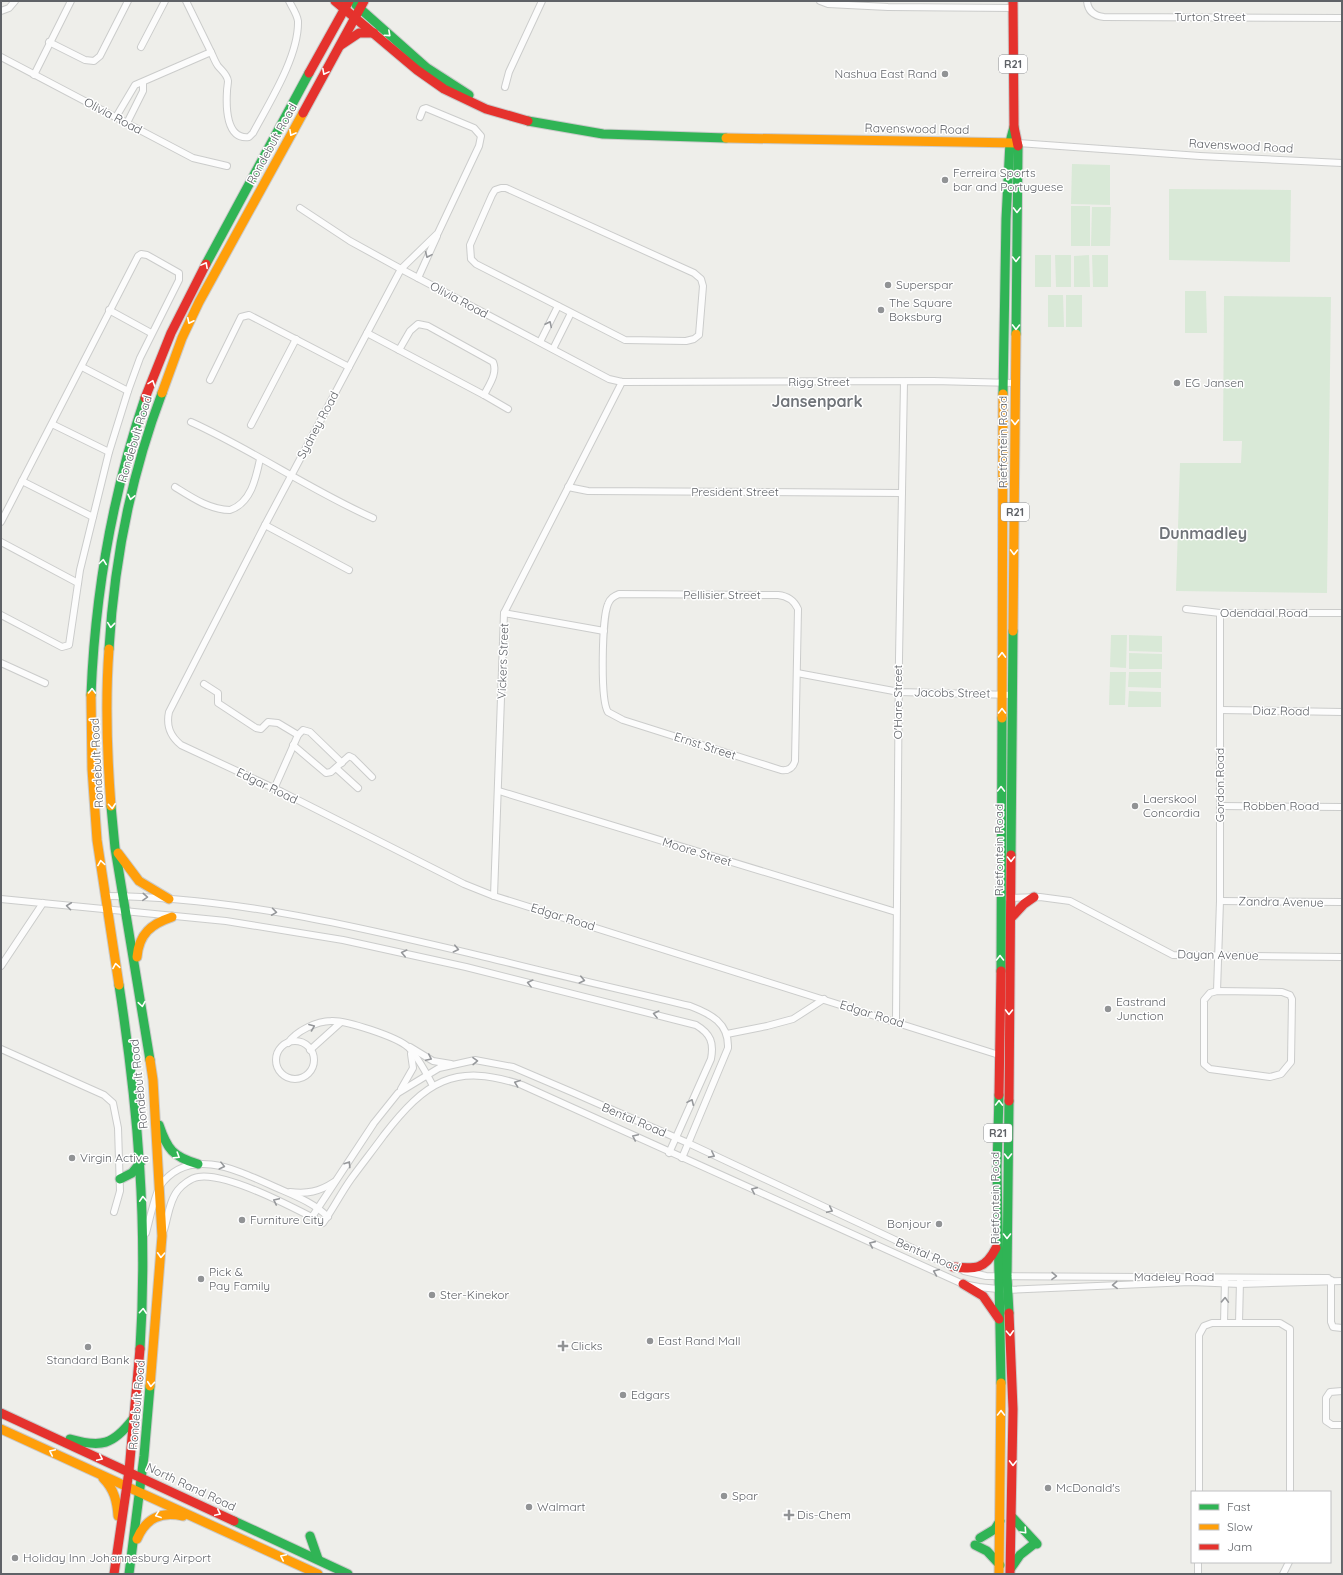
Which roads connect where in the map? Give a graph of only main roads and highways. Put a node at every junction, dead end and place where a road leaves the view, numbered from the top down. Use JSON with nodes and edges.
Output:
{"nodes":[{"id":1,"x":335,"y":1,"type":"edge"},
{"id":2,"x":350,"y":1,"type":"edge"},
{"id":3,"x":362,"y":4,"type":"edge"},
{"id":4,"x":1013,"y":5,"type":"edge"},
{"id":5,"x":344,"y":10,"type":"junction"},
{"id":6,"x":354,"y":18,"type":"junction"},
{"id":7,"x":375,"y":34,"type":"junction"},
{"id":8,"x":337,"y":48,"type":"junction"},
{"id":9,"x":494,"y":111,"type":"junction"},
{"id":10,"x":1014,"y":142,"type":"junction"},
{"id":11,"x":1015,"y":485,"type":"junction"},
{"id":12,"x":1002,"y":486,"type":"junction"},
{"id":13,"x":1001,"y":744,"type":"junction"},
{"id":14,"x":1012,"y":744,"type":"junction"},
{"id":15,"x":116,"y":848,"type":"junction"},
{"id":16,"x":1034,"y":897,"type":"road end"},
{"id":17,"x":169,"y":899,"type":"road end"},
{"id":18,"x":172,"y":917,"type":"road end"},
{"id":19,"x":1011,"y":918,"type":"junction"},
{"id":20,"x":136,"y":966,"type":"junction"},
{"id":21,"x":155,"y":1112,"type":"junction"},
{"id":22,"x":141,"y":1162,"type":"junction"},
{"id":23,"x":198,"y":1164,"type":"road end"},
{"id":24,"x":120,"y":1179,"type":"road end"},
{"id":25,"x":998,"y":1246,"type":"junction"},
{"id":26,"x":953,"y":1267,"type":"road end"},
{"id":27,"x":1002,"y":1276,"type":"junction"},
{"id":28,"x":964,"y":1284,"type":"road end"},
{"id":29,"x":1003,"y":1290,"type":"junction"},
{"id":30,"x":1000,"y":1321,"type":"junction"},
{"id":31,"x":1,"y":1413,"type":"edge"},
{"id":32,"x":134,"y":1418,"type":"junction"},
{"id":33,"x":1,"y":1429,"type":"edge"},
{"id":34,"x":45,"y":1433,"type":"junction"},
{"id":35,"x":128,"y":1471,"type":"junction"},
{"id":36,"x":95,"y":1472,"type":"junction"},
{"id":37,"x":142,"y":1477,"type":"junction"},
{"id":38,"x":126,"y":1485,"type":"junction"},
{"id":39,"x":140,"y":1492,"type":"junction"},
{"id":40,"x":1012,"y":1517,"type":"junction"},
{"id":41,"x":1000,"y":1521,"type":"junction"},
{"id":42,"x":209,"y":1524,"type":"junction"},
{"id":43,"x":120,"y":1533,"type":"junction"},
{"id":44,"x":310,"y":1536,"type":"dead end"},
{"id":45,"x":132,"y":1554,"type":"junction"},
{"id":46,"x":318,"y":1559,"type":"junction"},
{"id":47,"x":1000,"y":1570,"type":"edge"},
{"id":48,"x":1010,"y":1571,"type":"edge"},
{"id":49,"x":114,"y":1574,"type":"edge"},
{"id":50,"x":129,"y":1574,"type":"edge"},
{"id":51,"x":318,"y":1574,"type":"edge"},
{"id":52,"x":348,"y":1574,"type":"edge"}],
"edges":[{"from":1,"to":5,"type":"main road","name":"Ravenswood Road"},
{"from":2,"to":3,"type":"main road","name":"Ravenswood Road"},
{"from":2,"to":5,"type":"main road","name":"Rondebult Road"},
{"from":3,"to":6,"type":"main road","name":"Rondebult Road"},
{"from":3,"to":9,"type":"main road","name":"Ravenswood Road","one_way":true},
{"from":4,"to":10,"type":"main road","name":"Rietfontein Road","number":"R21"},
{"from":5,"to":6,"type":"main road","name":"Ravenswood Road"},
{"from":22,"to":5,"type":"main road","name":"Rondebult Road","one_way":true},
{"from":6,"to":7,"type":"main road","name":"Ravenswood Road"},
{"from":6,"to":8,"type":"main road","name":"Rondebult Road"},
{"from":7,"to":8,"type":"main road"},
{"from":7,"to":9,"type":"main road","name":"Ravenswood Road"},
{"from":8,"to":15,"type":"main road","name":"Rondebult Road","one_way":true},
{"from":9,"to":10,"type":"main road","name":"Ravenswood Road"},
{"from":10,"to":11,"type":"main road","name":"Rietfontein Road","number":"R21","one_way":true},
{"from":10,"to":12,"type":"main road","name":"Rietfontein Road","number":"R21"},
{"from":11,"to":12,"type":"main road"},
{"from":11,"to":14,"type":"main road","name":"Rietfontein Road","number":"R21","one_way":true},
{"from":13,"to":12,"type":"main road","name":"Rietfontein Road","number":"R21","one_way":true},
{"from":13,"to":14,"type":"main road"},
{"from":25,"to":13,"type":"main road","name":"Rietfontein Road","number":"R21","one_way":true},
{"from":14,"to":19,"type":"main road","name":"Rietfontein Road","number":"R21","one_way":true},
{"from":15,"to":17,"type":"main road"},
{"from":15,"to":20,"type":"main road","name":"Rondebult Road"},
{"from":16,"to":19,"type":"main road"},
{"from":18,"to":20,"type":"main road"},
{"from":19,"to":27,"type":"main road","name":"Rietfontein Road","number":"R21","one_way":true},
{"from":20,"to":21,"type":"main road","name":"Rondebult Road","one_way":true},
{"from":21,"to":23,"type":"main road","one_way":true},
{"from":21,"to":37,"type":"main road","name":"Rondebult Road","one_way":true},
{"from":22,"to":24,"type":"main road"},
{"from":32,"to":22,"type":"main road","name":"Rondebult Road","one_way":true},
{"from":25,"to":26,"type":"main road"},
{"from":25,"to":27,"type":"main road","name":"Rietfontein Road","number":"R21"},
{"from":27,"to":29,"type":"main road","name":"Rietfontein Road","number":"R21"},
{"from":28,"to":30,"type":"main road"},
{"from":29,"to":30,"type":"main road","name":"Rietfontein Road","number":"R21"},
{"from":29,"to":40,"type":"main road","name":"Rietfontein Road","number":"R21","one_way":true},
{"from":41,"to":30,"type":"main road","name":"Rietfontein Road","number":"R21","one_way":true},
{"from":31,"to":34,"type":"main road","name":"North Rand Road"},
{"from":32,"to":34,"type":"main road"},
{"from":32,"to":35,"type":"main road","name":"Rondebult Road"},
{"from":36,"to":33,"type":"main road","name":"North Rand Road","one_way":true},
{"from":34,"to":35,"type":"main road","name":"North Rand Road","one_way":true},
{"from":35,"to":37,"type":"main road","name":"North Rand Road"},
{"from":35,"to":38,"type":"main road","name":"Rondebult Road"},
{"from":36,"to":38,"type":"main road","name":"North Rand Road"},
{"from":36,"to":43,"type":"main road"},
{"from":37,"to":39,"type":"main road","name":"Rondebult Road"},
{"from":37,"to":46,"type":"main road","name":"North Rand Road","one_way":true},
{"from":38,"to":39,"type":"main road","name":"North Rand Road"},
{"from":38,"to":43,"type":"main road","name":"Rondebult Road"},
{"from":39,"to":42,"type":"main road","name":"North Rand Road"},
{"from":39,"to":45,"type":"main road","name":"Rondebult Road"},
{"from":40,"to":48,"type":"main road","name":"Rietfontein Road","number":"R21"},
{"from":40,"to":48,"type":"main road","one_way":true},
{"from":41,"to":47,"type":"main road","name":"Rietfontein Road","number":"R21"},
{"from":41,"to":47,"type":"main road"},
{"from":42,"to":45,"type":"main road","one_way":true},
{"from":51,"to":42,"type":"main road","name":"North Rand Road","one_way":true},
{"from":43,"to":49,"type":"main road","name":"Rondebult Road"},
{"from":44,"to":46,"type":"main road"},
{"from":45,"to":50,"type":"main road","name":"Rondebult Road"},
{"from":46,"to":52,"type":"main road","name":"North Rand Road"}]}
